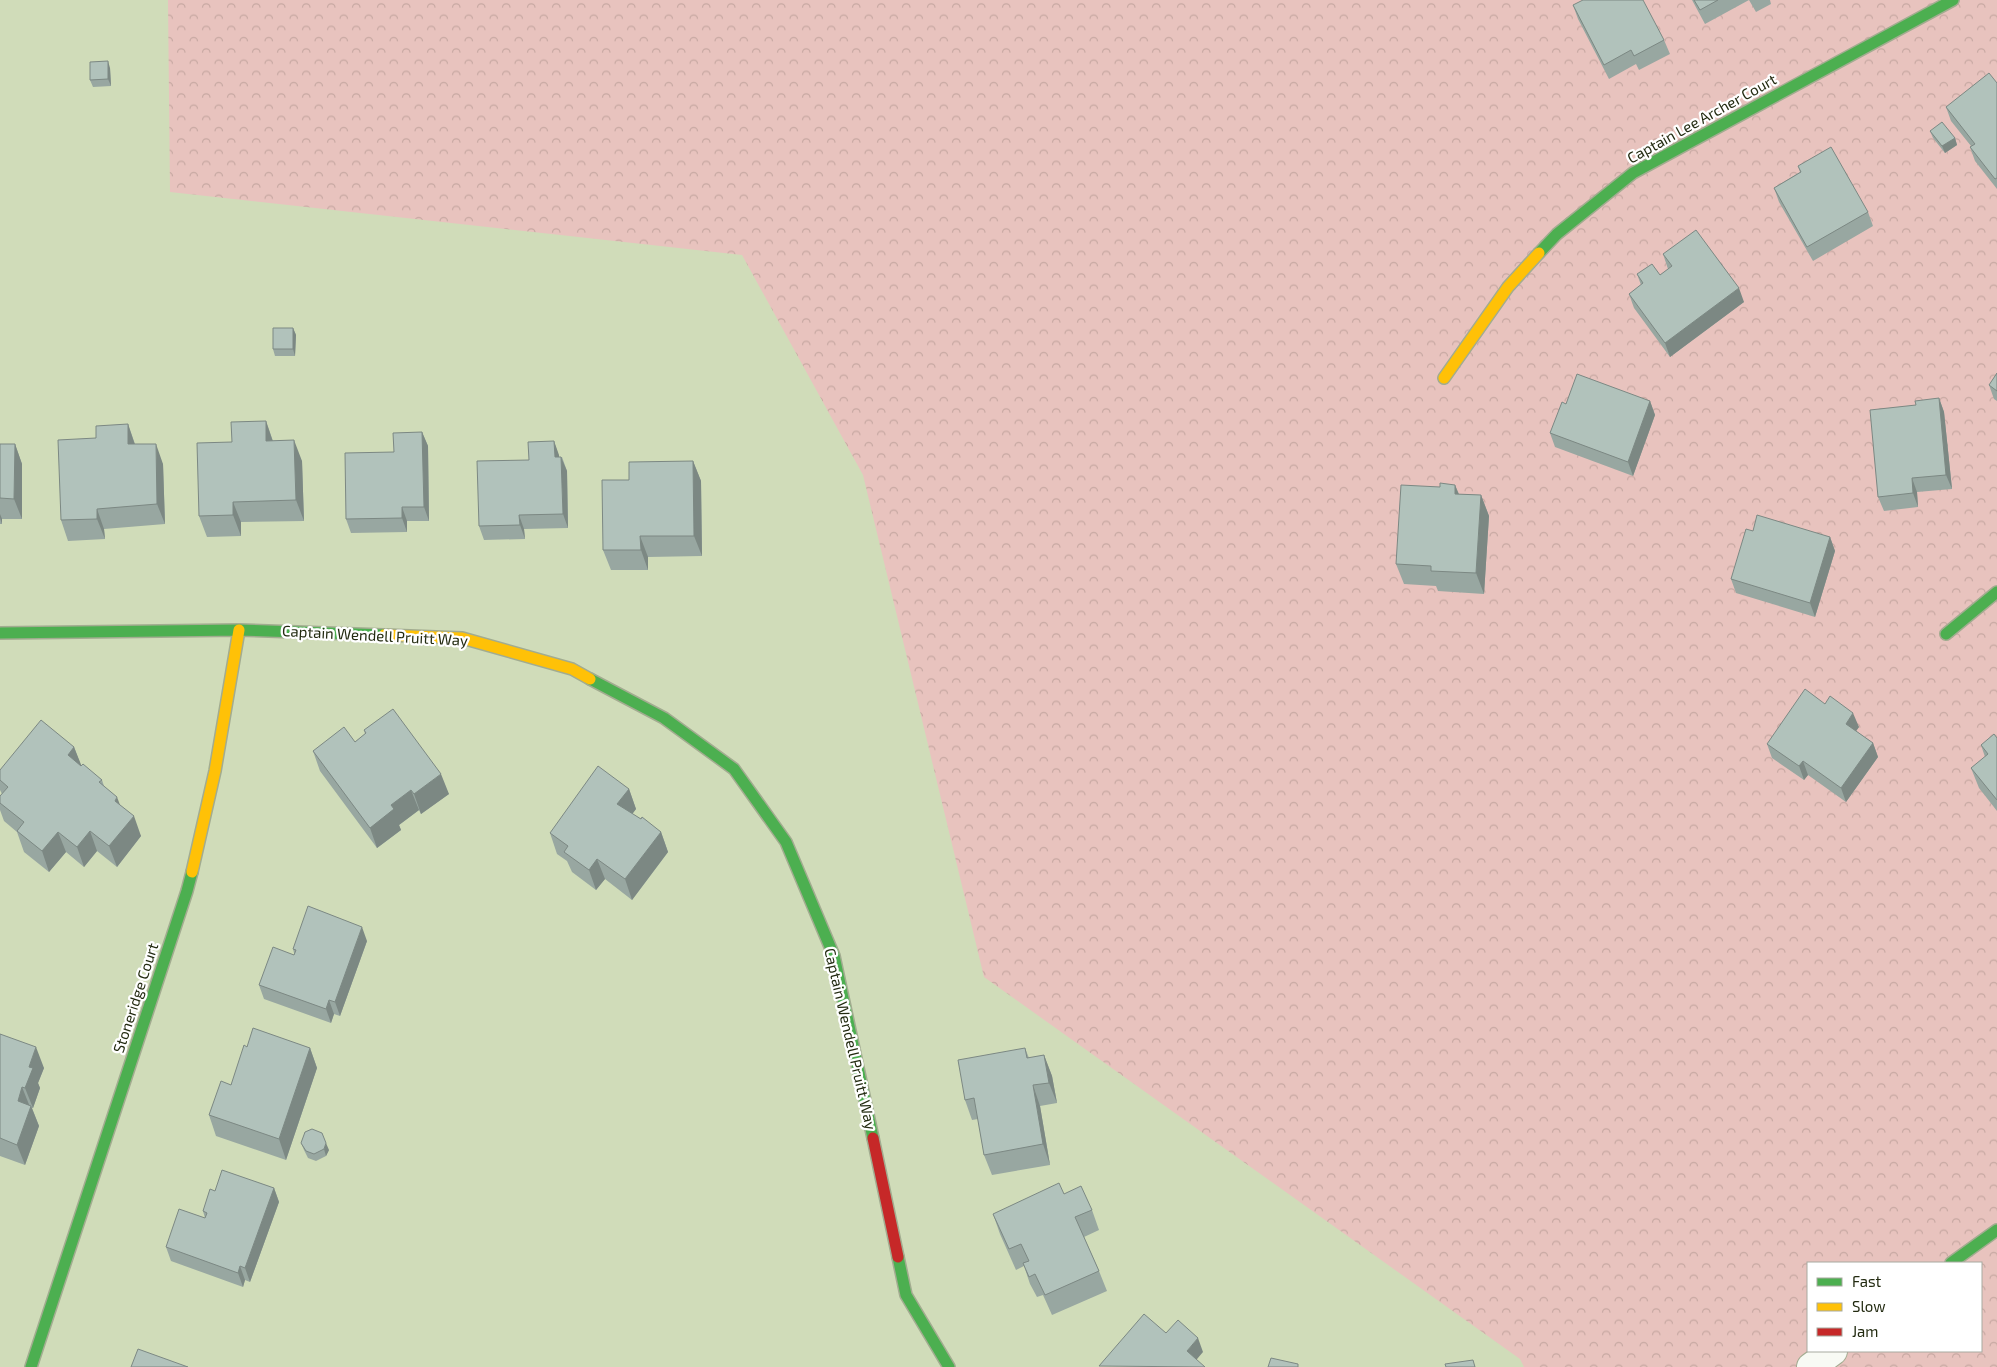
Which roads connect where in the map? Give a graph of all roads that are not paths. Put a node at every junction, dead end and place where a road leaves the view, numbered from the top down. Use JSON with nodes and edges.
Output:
{"nodes":[{"id":1,"x":1953,"y":0,"type":"edge"},
{"id":2,"x":1444,"y":378,"type":"dead end"},
{"id":3,"x":1997,"y":592,"type":"edge"},
{"id":4,"x":239,"y":630,"type":"junction"},
{"id":5,"x":0,"y":633,"type":"edge"},
{"id":6,"x":1946,"y":634,"type":"dead end"},
{"id":7,"x":1997,"y":1230,"type":"edge"},
{"id":8,"x":1953,"y":1262,"type":"edge"},
{"id":9,"x":1832,"y":1352,"type":"edge"},
{"id":10,"x":31,"y":1367,"type":"edge"},
{"id":11,"x":949,"y":1367,"type":"edge"},
{"id":12,"x":1810,"y":1367,"type":"edge"}],
"edges":[{"from":1,"to":2,"type":"street","name":"Captain Lee Archer Court"},
{"from":3,"to":6,"type":"street"},
{"from":4,"to":5,"type":"street","name":"Captain Wendell Pruitt Way"},
{"from":4,"to":10,"type":"street","name":"Stoneridge Court"},
{"from":4,"to":11,"type":"street","name":"Captain Wendell Pruitt Way"},
{"from":7,"to":8,"type":"street"},
{"from":9,"to":12,"type":"street"}]}
